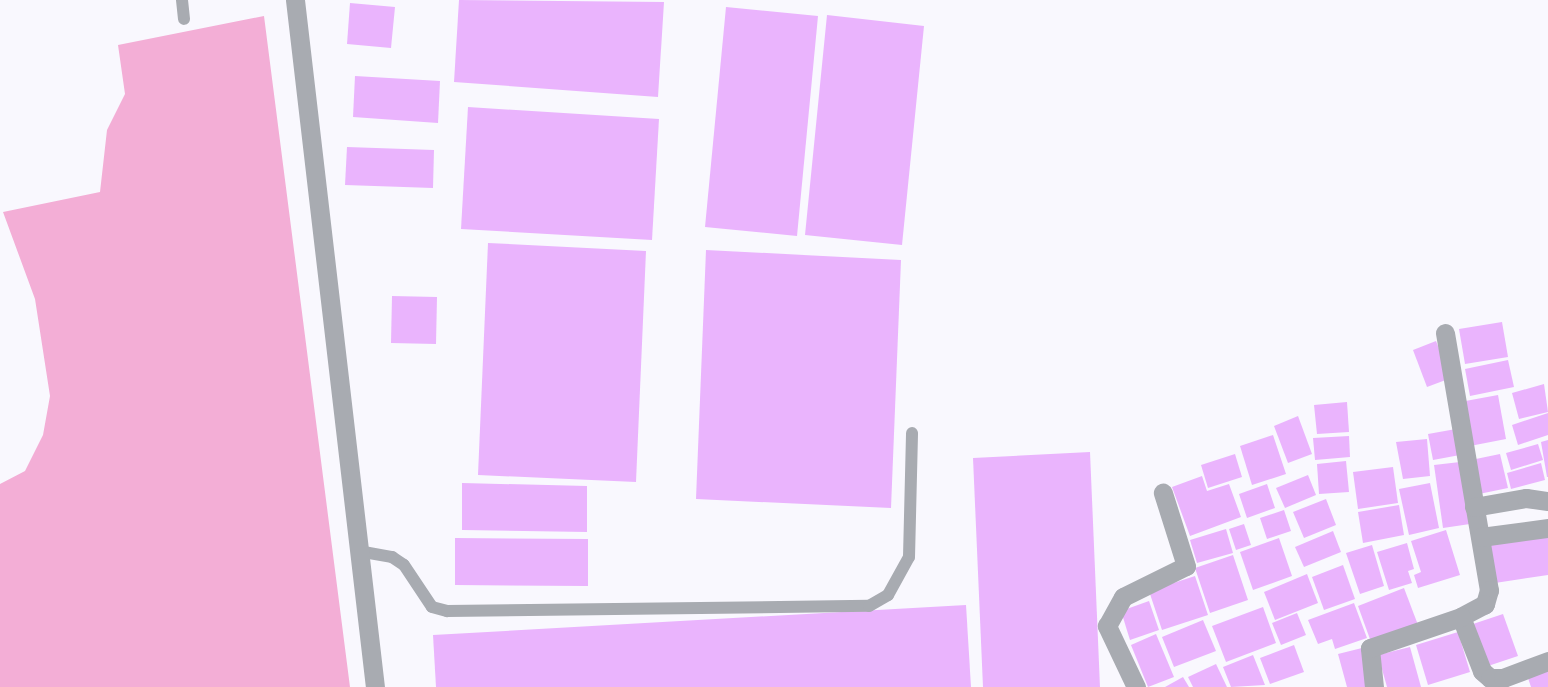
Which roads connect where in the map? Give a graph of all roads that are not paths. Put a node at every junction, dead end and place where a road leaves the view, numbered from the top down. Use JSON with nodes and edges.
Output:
{"nodes":[{"id":1,"x":182,"y":0,"type":"edge"},
{"id":2,"x":295,"y":0,"type":"edge"},
{"id":3,"x":184,"y":19,"type":"dead end"},
{"id":4,"x":1445,"y":333,"type":"dead end"},
{"id":5,"x":912,"y":433,"type":"dead end"},
{"id":6,"x":1163,"y":493,"type":"dead end"},
{"id":7,"x":1548,"y":501,"type":"edge"},
{"id":8,"x":1474,"y":507,"type":"junction"},
{"id":9,"x":1548,"y":528,"type":"edge"},
{"id":10,"x":1481,"y":537,"type":"junction"},
{"id":11,"x":358,"y":551,"type":"junction"},
{"id":12,"x":1461,"y":617,"type":"junction"},
{"id":13,"x":1548,"y":661,"type":"edge"},
{"id":14,"x":375,"y":687,"type":"edge"},
{"id":15,"x":1136,"y":687,"type":"edge"},
{"id":16,"x":1374,"y":687,"type":"edge"}],
"edges":[{"from":1,"to":3,"type":"lane"},
{"from":2,"to":11,"type":"street"},
{"from":4,"to":8,"type":"street"},
{"from":5,"to":11,"type":"lane"},
{"from":6,"to":15,"type":"street"},
{"from":7,"to":8,"type":"street"},
{"from":8,"to":10,"type":"street"},
{"from":9,"to":10,"type":"street"},
{"from":10,"to":12,"type":"street"},
{"from":11,"to":14,"type":"street"},
{"from":12,"to":13,"type":"street"},
{"from":12,"to":16,"type":"street"}]}
